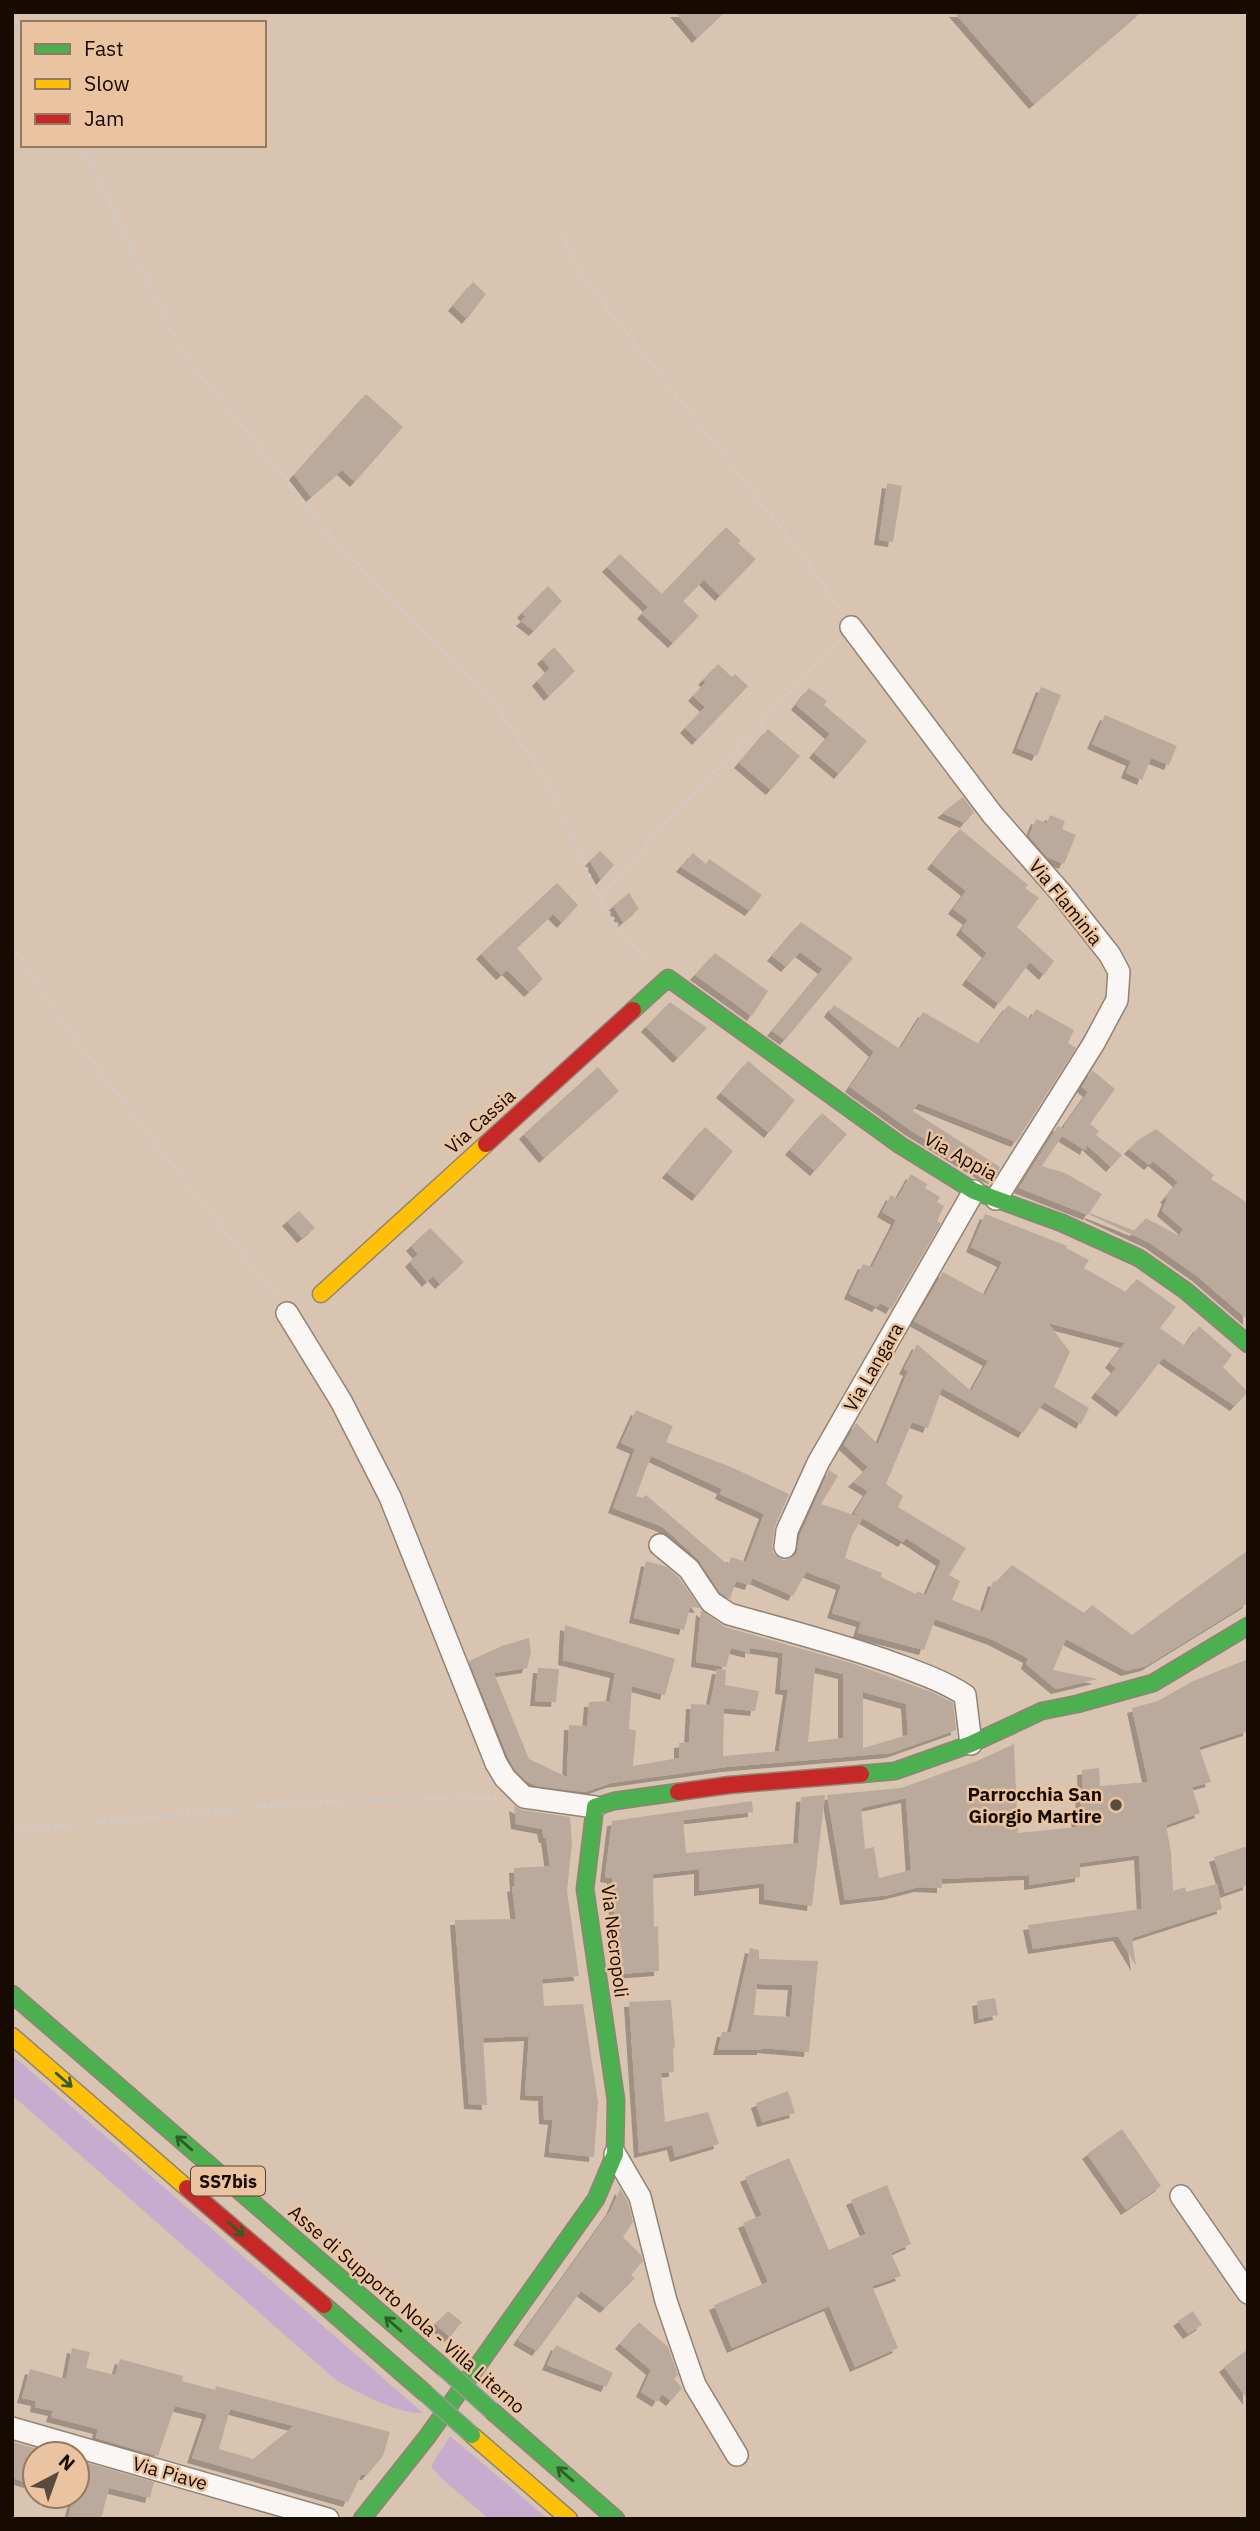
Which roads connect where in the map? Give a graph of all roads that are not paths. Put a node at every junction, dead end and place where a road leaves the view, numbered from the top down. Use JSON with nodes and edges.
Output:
{"nodes":[{"id":1,"x":851,"y":627,"type":"road end"},
{"id":2,"x":668,"y":978,"type":"joint"},
{"id":3,"x":974,"y":1191,"type":"junction"},
{"id":4,"x":996,"y":1199,"type":"junction"},
{"id":5,"x":321,"y":1294,"type":"dead end"},
{"id":6,"x":287,"y":1313,"type":"road end"},
{"id":7,"x":1248,"y":1344,"type":"edge"},
{"id":8,"x":660,"y":1545,"type":"dead end"},
{"id":9,"x":785,"y":1548,"type":"dead end"},
{"id":10,"x":1248,"y":1626,"type":"edge"},
{"id":11,"x":971,"y":1744,"type":"junction"},
{"id":12,"x":595,"y":1807,"type":"junction"},
{"id":13,"x":12,"y":1994,"type":"edge"},
{"id":14,"x":12,"y":2036,"type":"edge"},
{"id":15,"x":615,"y":2154,"type":"junction"},
{"id":16,"x":1181,"y":2196,"type":"dead end"},
{"id":17,"x":1248,"y":2292,"type":"edge"},
{"id":18,"x":12,"y":2428,"type":"edge"},
{"id":19,"x":737,"y":2455,"type":"dead end"},
{"id":20,"x":328,"y":2519,"type":"edge"},
{"id":21,"x":362,"y":2519,"type":"edge"},
{"id":22,"x":569,"y":2519,"type":"edge"},
{"id":23,"x":616,"y":2519,"type":"edge"}],
"edges":[{"from":1,"to":4,"type":"street","name":"Via Flaminia"},
{"from":2,"to":3,"type":"main road","name":"Via Appia"},
{"from":2,"to":5,"type":"main road","name":"Via Cassia"},
{"from":3,"to":4,"type":"main road","name":"Via Appia"},
{"from":3,"to":9,"type":"street","name":"Via Langara"},
{"from":4,"to":7,"type":"main road","name":"Via Appia"},
{"from":6,"to":12,"type":"street"},
{"from":8,"to":11,"type":"street"},
{"from":10,"to":11,"type":"main road"},
{"from":11,"to":12,"type":"main road"},
{"from":12,"to":15,"type":"main road","name":"Via Necropoli"},
{"from":23,"to":13,"type":"main road","name":"Asse di Supporto Nola - Villa Literno","number":"SS7bis","one_way":true,"bridge":true},
{"from":14,"to":22,"type":"main road","number":"SS7bis","one_way":true,"bridge":true},
{"from":15,"to":19,"type":"street"},
{"from":15,"to":21,"type":"main road","name":"Via Necropoli"},
{"from":16,"to":17,"type":"street"},
{"from":18,"to":20,"type":"street","name":"Via Piave"}]}
